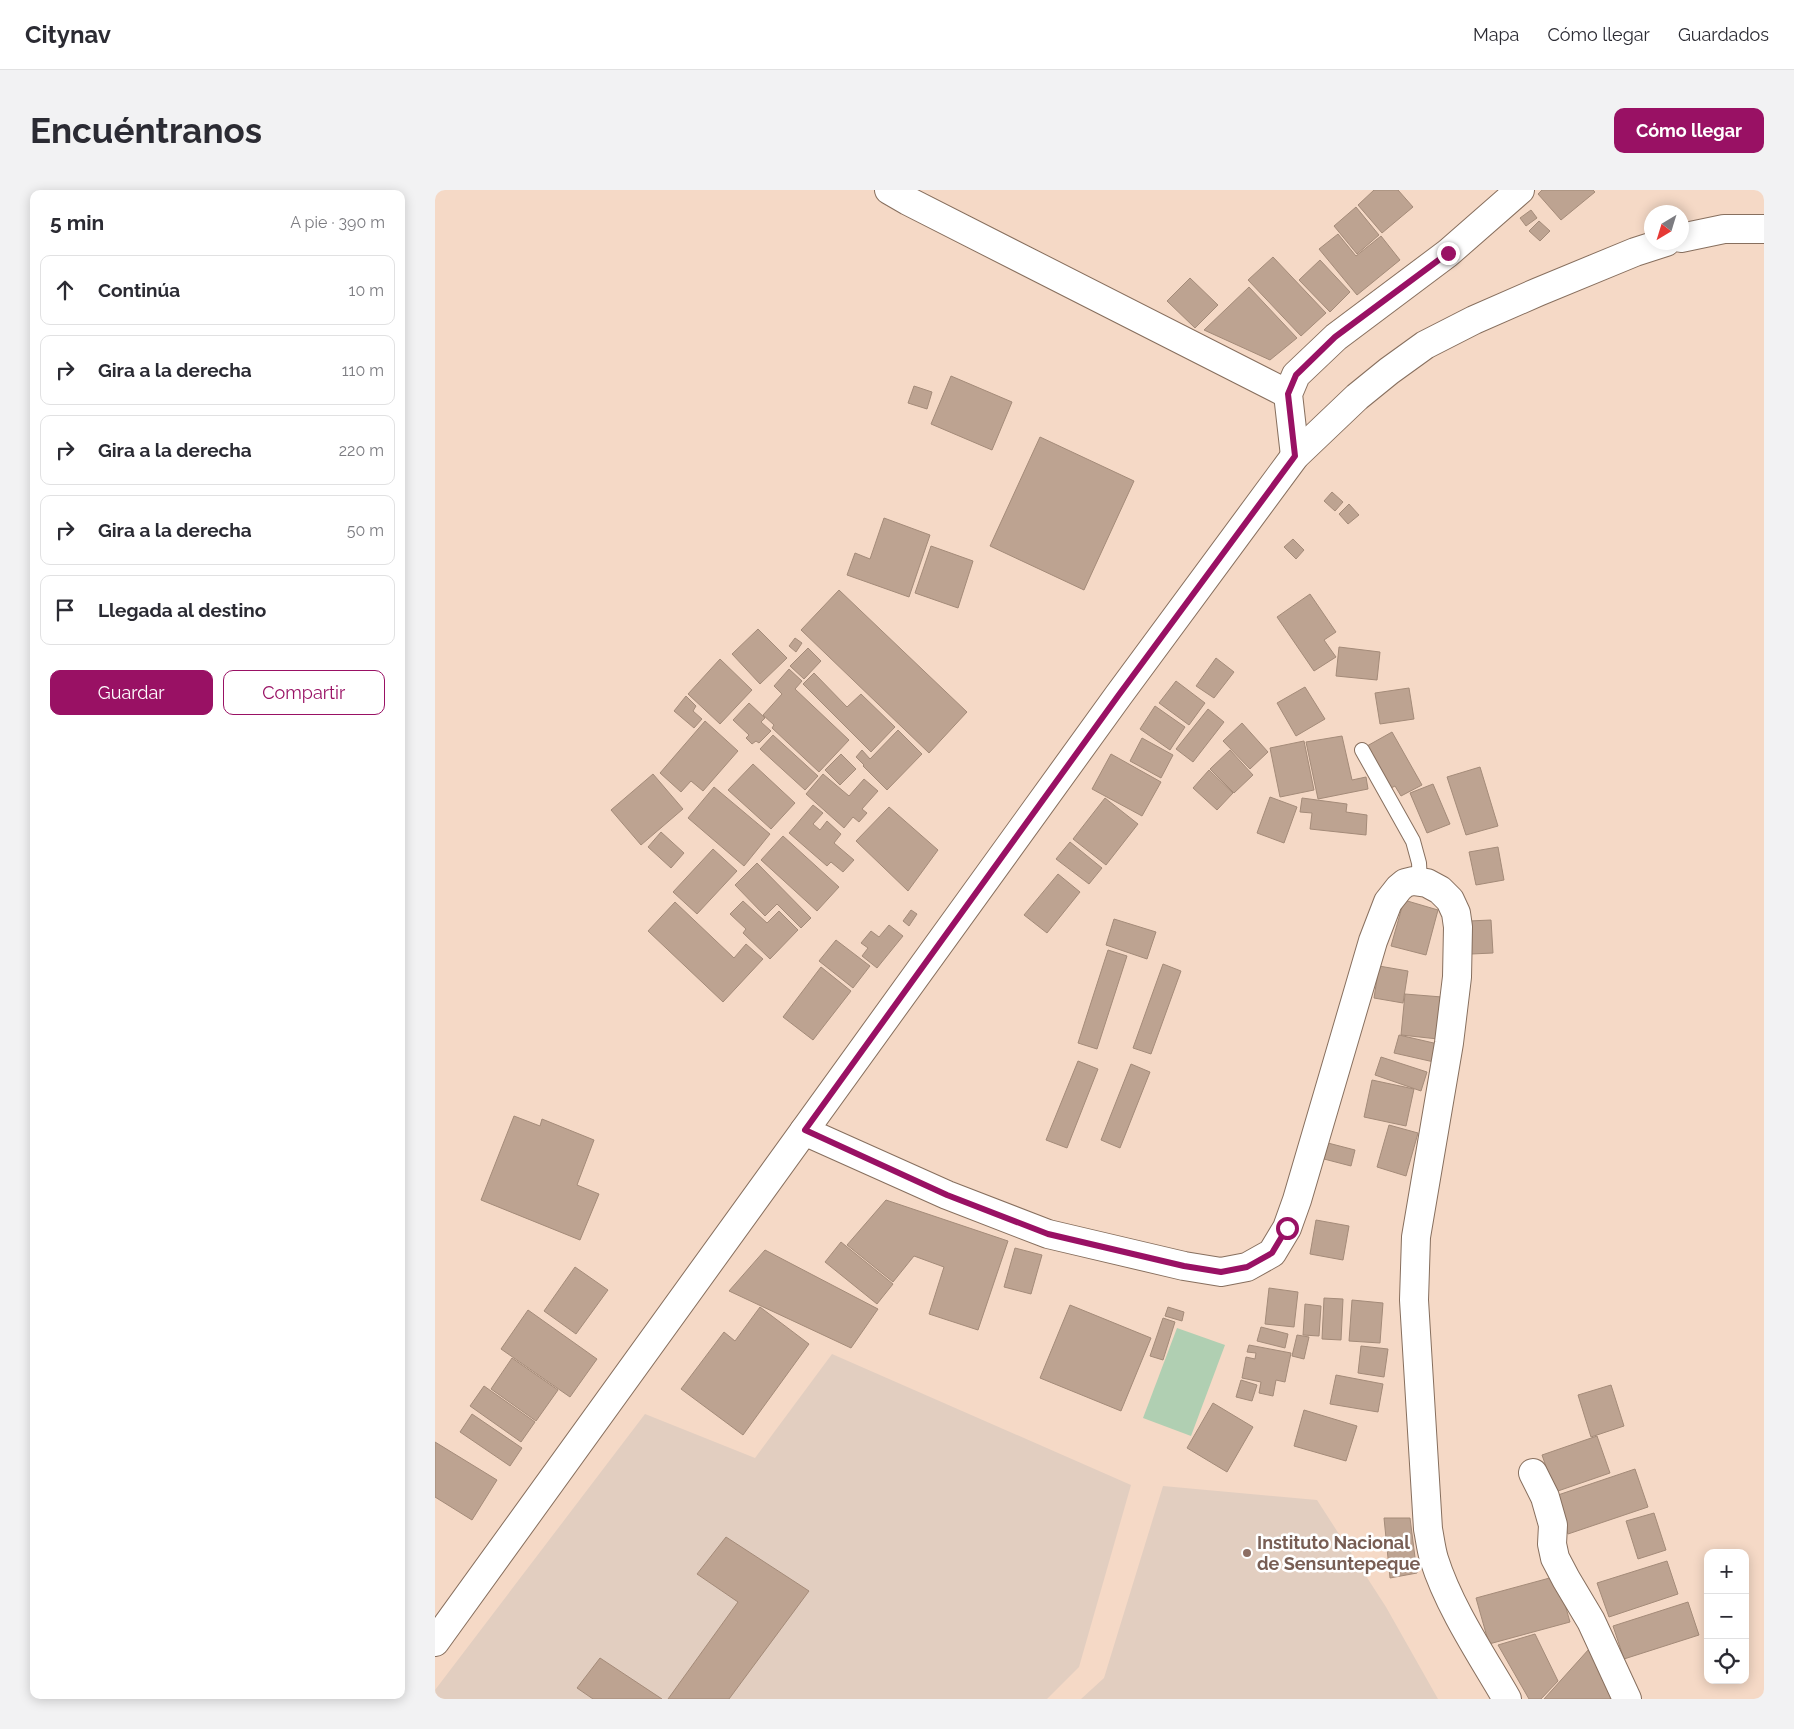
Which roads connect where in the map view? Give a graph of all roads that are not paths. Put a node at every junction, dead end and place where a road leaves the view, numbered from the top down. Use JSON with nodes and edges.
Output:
{"nodes":[{"id":1,"x":889,"y":190,"type":"edge"},
{"id":2,"x":1520,"y":190,"type":"edge"},
{"id":3,"x":1764,"y":229,"type":"edge"},
{"id":4,"x":1689,"y":236,"type":"edge"},
{"id":5,"x":1644,"y":249,"type":"edge"},
{"id":6,"x":1288,"y":394,"type":"junction"},
{"id":7,"x":1295,"y":456,"type":"junction"},
{"id":8,"x":1362,"y":750,"type":"dead end"},
{"id":9,"x":1420,"y":882,"type":"junction"},
{"id":10,"x":805,"y":1130,"type":"junction"},
{"id":11,"x":1533,"y":1473,"type":"dead end"},
{"id":12,"x":435,"y":1642,"type":"edge"},
{"id":13,"x":1507,"y":1699,"type":"edge"},
{"id":14,"x":1627,"y":1699,"type":"edge"}],
"edges":[{"from":1,"to":6,"type":"street"},
{"from":2,"to":6,"type":"street"},
{"from":3,"to":4,"type":"street"},
{"from":5,"to":7,"type":"street"},
{"from":6,"to":7,"type":"street"},
{"from":7,"to":10,"type":"street"},
{"from":8,"to":9,"type":"lane"},
{"from":9,"to":10,"type":"street"},
{"from":9,"to":13,"type":"street"},
{"from":10,"to":12,"type":"street"},
{"from":11,"to":14,"type":"street"}]}
